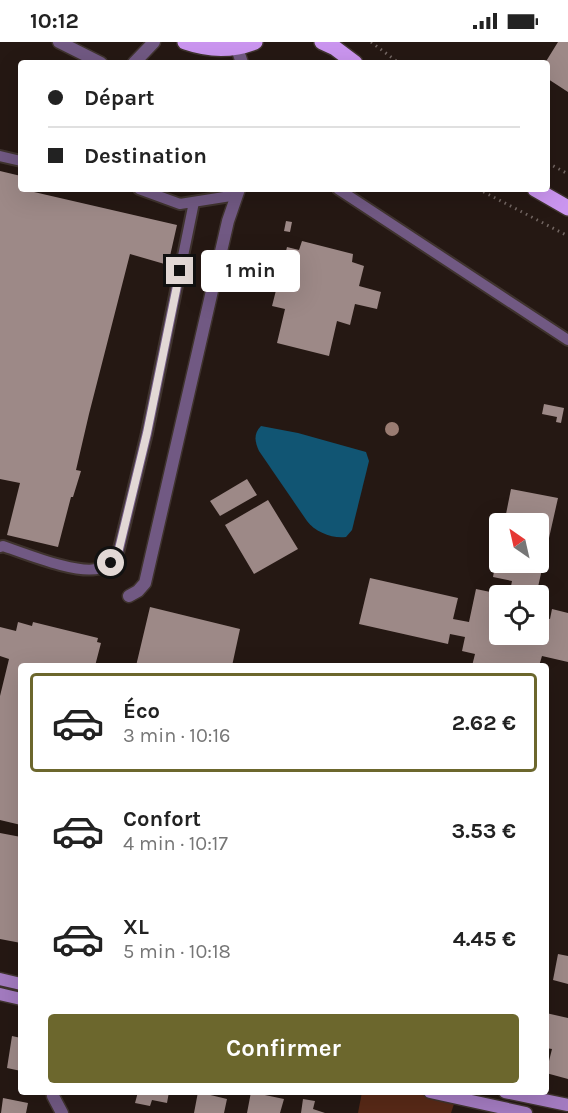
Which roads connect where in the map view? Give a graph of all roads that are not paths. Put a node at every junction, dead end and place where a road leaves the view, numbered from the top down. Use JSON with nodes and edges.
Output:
{"nodes":[{"id":1,"x":59,"y":42,"type":"edge"},
{"id":2,"x":154,"y":42,"type":"edge"},
{"id":3,"x":185,"y":42,"type":"edge"},
{"id":4,"x":255,"y":42,"type":"edge"},
{"id":5,"x":329,"y":44,"type":"edge"},
{"id":6,"x":237,"y":48,"type":"junction"},
{"id":7,"x":95,"y":60,"type":"edge"},
{"id":8,"x":137,"y":60,"type":"edge"},
{"id":9,"x":241,"y":60,"type":"edge"},
{"id":10,"x":351,"y":60,"type":"edge"},
{"id":11,"x":0,"y":156,"type":"edge"},
{"id":12,"x":18,"y":160,"type":"edge"},
{"id":13,"x":147,"y":192,"type":"edge"},
{"id":14,"x":238,"y":192,"type":"edge"},
{"id":15,"x":343,"y":192,"type":"edge"},
{"id":16,"x":540,"y":192,"type":"edge"},
{"id":17,"x":195,"y":202,"type":"junction"},
{"id":18,"x":568,"y":208,"type":"edge"},
{"id":19,"x":568,"y":340,"type":"edge"},
{"id":20,"x":0,"y":547,"type":"edge"},
{"id":21,"x":129,"y":596,"type":"dead end"},
{"id":22,"x":0,"y":979,"type":"edge"},
{"id":23,"x":18,"y":983,"type":"edge"},
{"id":24,"x":0,"y":994,"type":"edge"},
{"id":25,"x":18,"y":998,"type":"edge"},
{"id":26,"x":53,"y":1095,"type":"edge"},
{"id":27,"x":444,"y":1095,"type":"edge"},
{"id":28,"x":520,"y":1095,"type":"edge"},
{"id":29,"x":568,"y":1105,"type":"edge"},
{"id":30,"x":62,"y":1113,"type":"edge"},
{"id":31,"x":526,"y":1113,"type":"edge"}],
"edges":[{"from":1,"to":7,"type":"street"},
{"from":2,"to":8,"type":"street"},
{"from":3,"to":6,"type":"main road"},
{"from":4,"to":6,"type":"main road"},
{"from":5,"to":10,"type":"main road"},
{"from":6,"to":9,"type":"street"},
{"from":11,"to":12,"type":"lane"},
{"from":13,"to":17,"type":"lane"},
{"from":14,"to":17,"type":"lane"},
{"from":14,"to":21,"type":"street"},
{"from":15,"to":19,"type":"lane"},
{"from":16,"to":18,"type":"main road"},
{"from":17,"to":20,"type":"lane"},
{"from":22,"to":23,"type":"street"},
{"from":24,"to":25,"type":"street"},
{"from":26,"to":30,"type":"street"},
{"from":27,"to":31,"type":"street"},
{"from":28,"to":29,"type":"street"}]}
